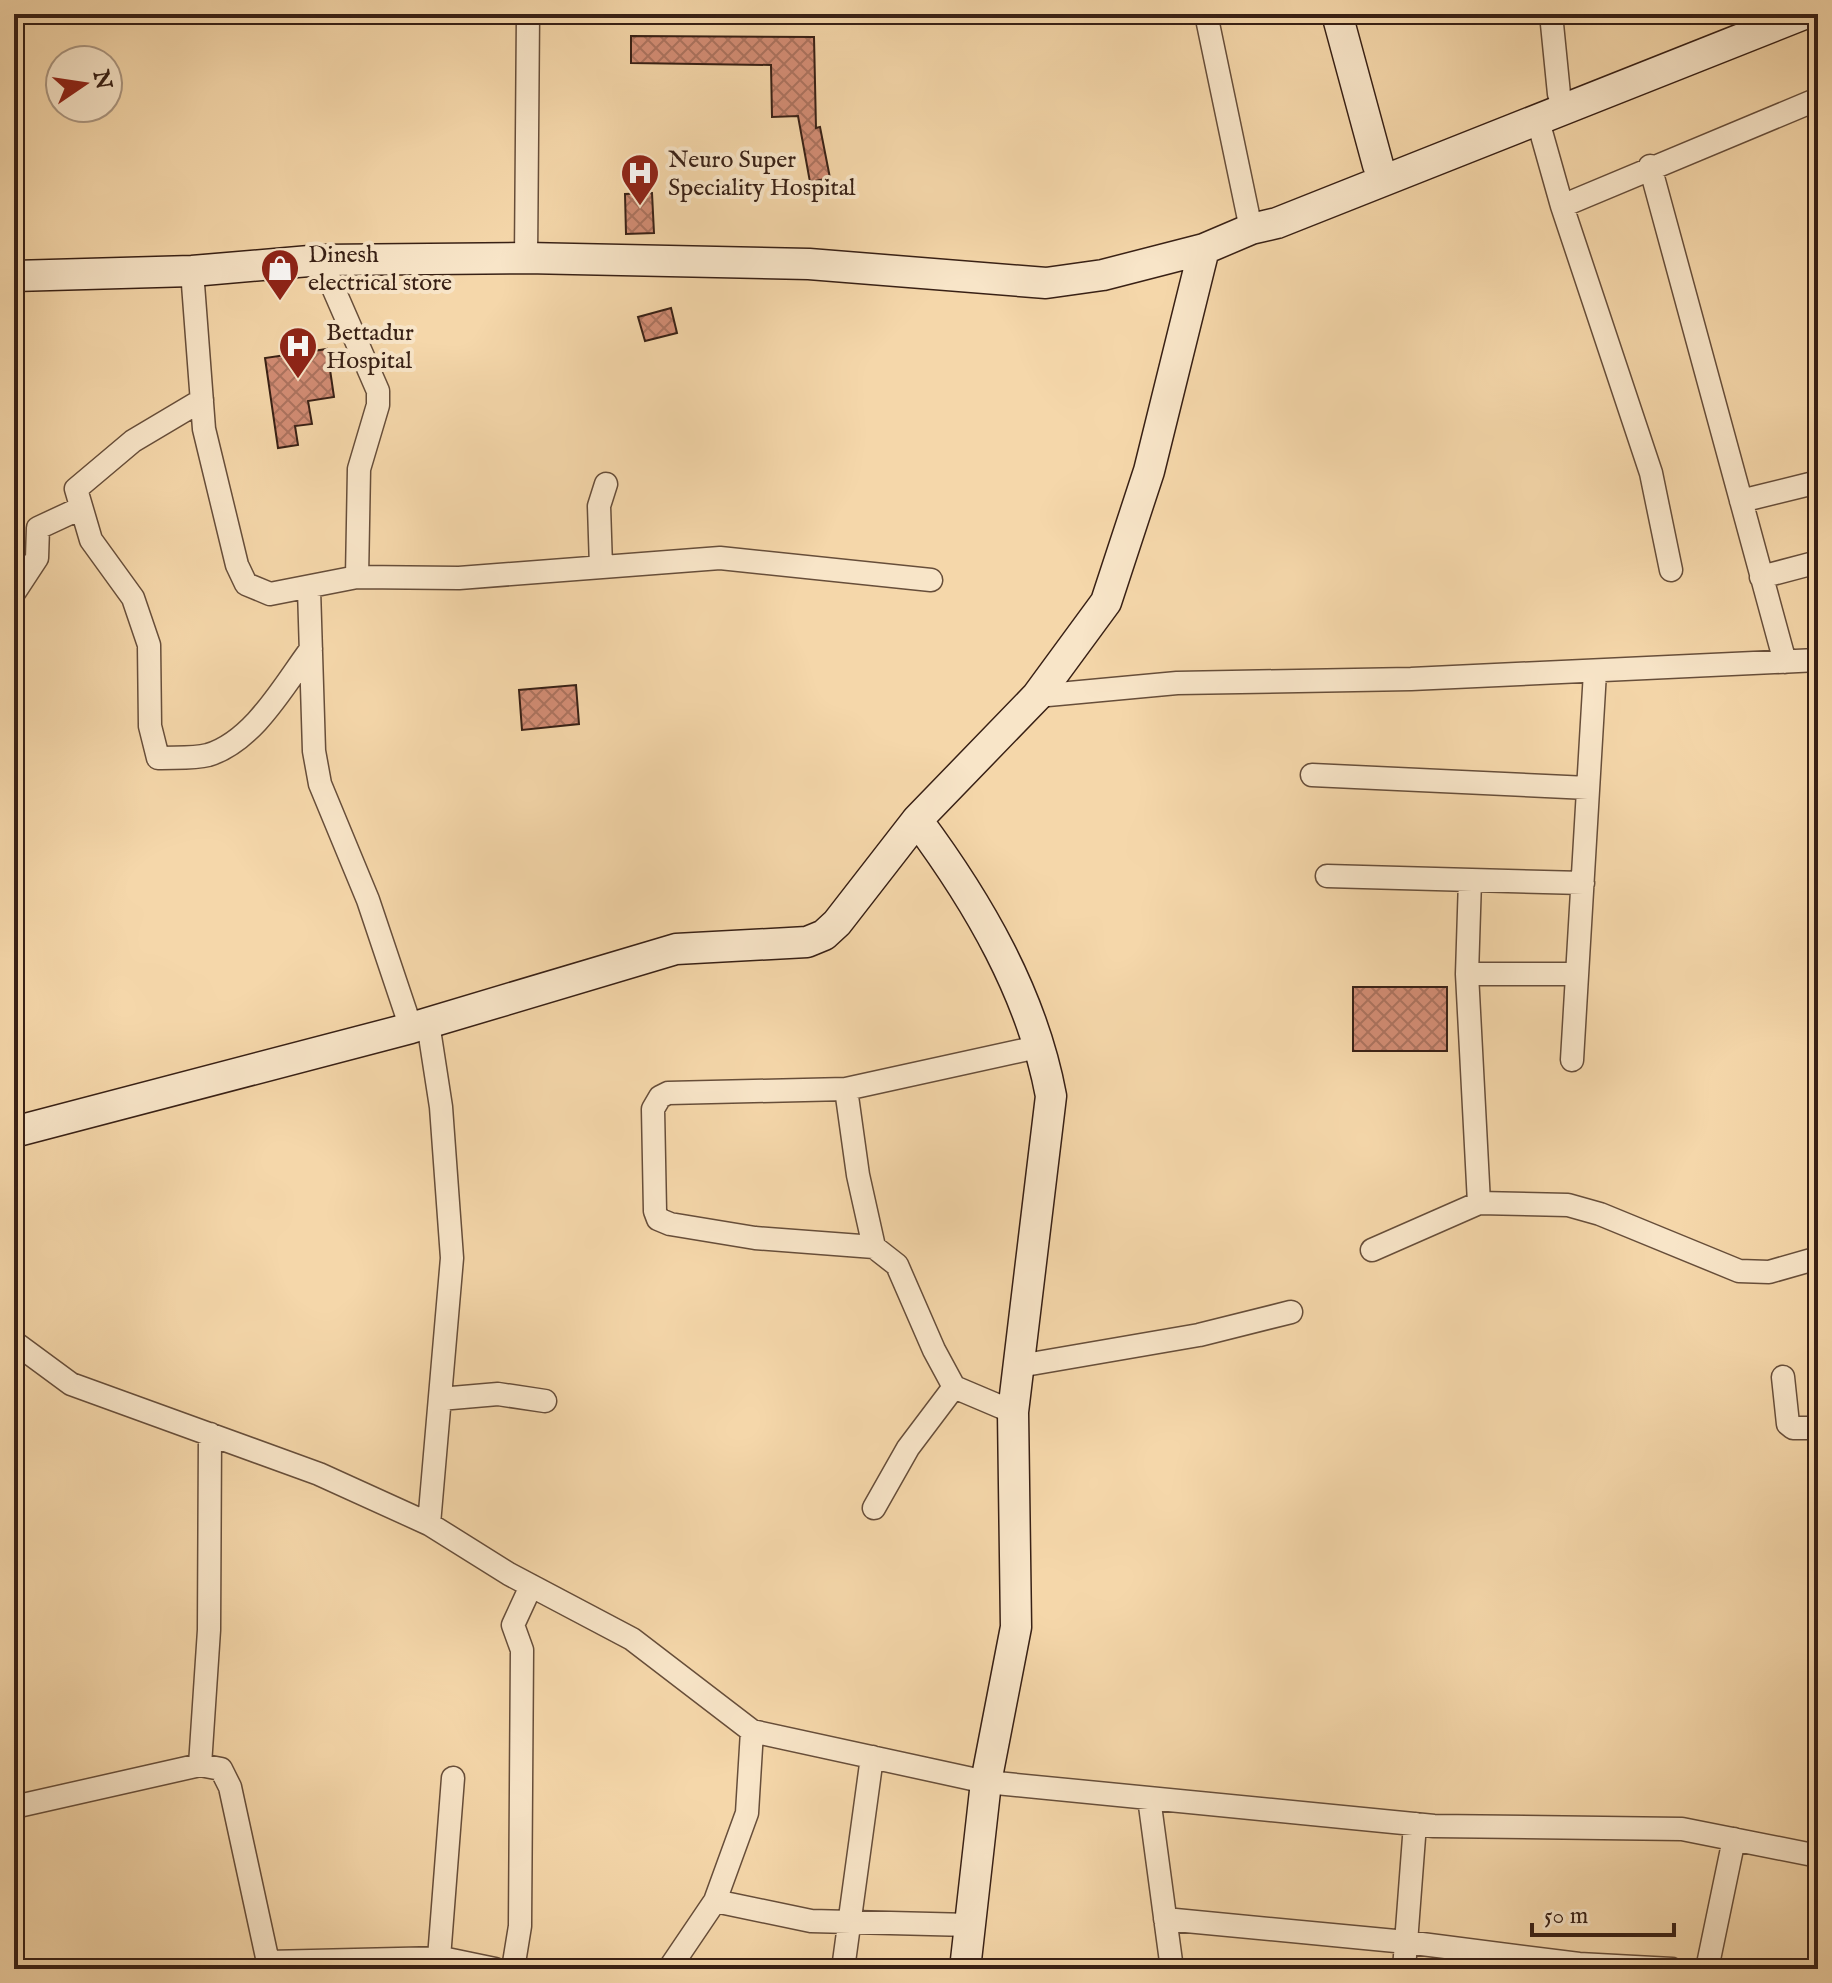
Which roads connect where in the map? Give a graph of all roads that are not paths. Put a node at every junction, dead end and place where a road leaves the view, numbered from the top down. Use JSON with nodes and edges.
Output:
{"nodes":[{"id":1,"x":528,"y":14,"type":"edge"},
{"id":2,"x":1206,"y":14,"type":"edge"},
{"id":3,"x":1337,"y":14,"type":"edge"},
{"id":4,"x":1551,"y":14,"type":"edge"},
{"id":5,"x":1754,"y":14,"type":"edge"},
{"id":6,"x":1804,"y":14,"type":"edge"},
{"id":7,"x":1559,"y":94,"type":"junction"},
{"id":8,"x":1818,"y":99,"type":"edge"},
{"id":9,"x":1538,"y":121,"type":"junction"},
{"id":10,"x":1378,"y":165,"type":"junction"},
{"id":11,"x":1650,"y":166,"type":"junction"},
{"id":12,"x":1562,"y":206,"type":"junction"},
{"id":13,"x":1251,"y":229,"type":"junction"},
{"id":14,"x":1204,"y":249,"type":"junction"},
{"id":15,"x":526,"y":258,"type":"junction"},
{"id":16,"x":321,"y":260,"type":"junction"},
{"id":17,"x":192,"y":271,"type":"junction"},
{"id":18,"x":14,"y":276,"type":"edge"},
{"id":19,"x":202,"y":400,"type":"junction"},
{"id":20,"x":1818,"y":482,"type":"edge"},
{"id":21,"x":606,"y":484,"type":"dead end"},
{"id":22,"x":1741,"y":501,"type":"junction"},
{"id":23,"x":81,"y":508,"type":"junction"},
{"id":24,"x":1818,"y":562,"type":"edge"},
{"id":25,"x":601,"y":567,"type":"junction"},
{"id":26,"x":1671,"y":570,"type":"dead end"},
{"id":27,"x":357,"y":577,"type":"junction"},
{"id":28,"x":1761,"y":577,"type":"junction"},
{"id":29,"x":931,"y":580,"type":"dead end"},
{"id":30,"x":309,"y":589,"type":"junction"},
{"id":31,"x":14,"y":593,"type":"edge"},
{"id":32,"x":311,"y":649,"type":"junction"},
{"id":33,"x":1818,"y":660,"type":"edge"},
{"id":34,"x":1785,"y":662,"type":"junction"},
{"id":35,"x":1595,"y":672,"type":"junction"},
{"id":36,"x":1037,"y":696,"type":"junction"},
{"id":37,"x":1312,"y":775,"type":"dead end"},
{"id":38,"x":1588,"y":788,"type":"junction"},
{"id":39,"x":917,"y":820,"type":"junction"},
{"id":40,"x":1327,"y":876,"type":"dead end"},
{"id":41,"x":1470,"y":880,"type":"junction"},
{"id":42,"x":1583,"y":883,"type":"junction"},
{"id":43,"x":1467,"y":974,"type":"junction"},
{"id":44,"x":1577,"y":974,"type":"junction"},
{"id":45,"x":420,"y":1026,"type":"junction"},
{"id":46,"x":1042,"y":1046,"type":"junction"},
{"id":47,"x":1572,"y":1060,"type":"dead end"},
{"id":48,"x":846,"y":1089,"type":"junction"},
{"id":49,"x":14,"y":1132,"type":"edge"},
{"id":50,"x":1479,"y":1203,"type":"junction"},
{"id":51,"x":874,"y":1247,"type":"junction"},
{"id":52,"x":1372,"y":1250,"type":"dead end"},
{"id":53,"x":1818,"y":1258,"type":"edge"},
{"id":54,"x":1291,"y":1312,"type":"dead end"},
{"id":55,"x":14,"y":1342,"type":"edge"},
{"id":56,"x":1019,"y":1366,"type":"junction"},
{"id":57,"x":1783,"y":1377,"type":"dead end"},
{"id":58,"x":954,"y":1387,"type":"junction"},
{"id":59,"x":440,"y":1399,"type":"junction"},
{"id":60,"x":545,"y":1401,"type":"dead end"},
{"id":61,"x":1013,"y":1412,"type":"junction"},
{"id":62,"x":1818,"y":1428,"type":"edge"},
{"id":63,"x":210,"y":1434,"type":"junction"},
{"id":64,"x":874,"y":1508,"type":"dead end"},
{"id":65,"x":429,"y":1524,"type":"junction"},
{"id":66,"x":531,"y":1586,"type":"junction"},
{"id":67,"x":752,"y":1731,"type":"junction"},
{"id":68,"x":872,"y":1757,"type":"junction"},
{"id":69,"x":200,"y":1765,"type":"junction"},
{"id":70,"x":453,"y":1778,"type":"dead end"},
{"id":71,"x":986,"y":1782,"type":"junction"},
{"id":72,"x":1149,"y":1798,"type":"junction"},
{"id":73,"x":14,"y":1807,"type":"edge"},
{"id":74,"x":1415,"y":1824,"type":"junction"},
{"id":75,"x":1734,"y":1839,"type":"junction"},
{"id":76,"x":1818,"y":1856,"type":"edge"},
{"id":77,"x":715,"y":1901,"type":"junction"},
{"id":78,"x":1165,"y":1919,"type":"junction"},
{"id":79,"x":849,"y":1922,"type":"junction"},
{"id":80,"x":970,"y":1925,"type":"junction"},
{"id":81,"x":1406,"y":1942,"type":"junction"},
{"id":82,"x":450,"y":1959,"type":"junction"},
{"id":83,"x":1494,"y":1962,"type":"edge"},
{"id":84,"x":269,"y":1966,"type":"edge"},
{"id":85,"x":495,"y":1969,"type":"edge"},
{"id":86,"x":513,"y":1969,"type":"edge"},
{"id":87,"x":669,"y":1969,"type":"edge"},
{"id":88,"x":843,"y":1969,"type":"edge"},
{"id":89,"x":965,"y":1969,"type":"edge"},
{"id":90,"x":1172,"y":1969,"type":"edge"},
{"id":91,"x":1404,"y":1969,"type":"edge"},
{"id":92,"x":1672,"y":1969,"type":"edge"},
{"id":93,"x":1707,"y":1969,"type":"edge"}],
"edges":[{"from":1,"to":15,"type":"street"},
{"from":2,"to":13,"type":"street"},
{"from":3,"to":10,"type":"main road"},
{"from":4,"to":7,"type":"street"},
{"from":5,"to":7,"type":"main road"},
{"from":6,"to":9,"type":"main road"},
{"from":7,"to":10,"type":"main road"},
{"from":8,"to":11,"type":"street"},
{"from":9,"to":12,"type":"street"},
{"from":9,"to":13,"type":"main road"},
{"from":10,"to":13,"type":"main road"},
{"from":11,"to":12,"type":"street"},
{"from":11,"to":22,"type":"street"},
{"from":12,"to":26,"type":"street"},
{"from":13,"to":14,"type":"main road"},
{"from":14,"to":15,"type":"main road"},
{"from":14,"to":36,"type":"main road"},
{"from":15,"to":16,"type":"main road"},
{"from":16,"to":17,"type":"main road"},
{"from":16,"to":27,"type":"street"},
{"from":17,"to":18,"type":"main road"},
{"from":17,"to":19,"type":"street"},
{"from":19,"to":23,"type":"street"},
{"from":19,"to":30,"type":"street"},
{"from":20,"to":22,"type":"street"},
{"from":21,"to":25,"type":"street"},
{"from":22,"to":28,"type":"street"},
{"from":23,"to":31,"type":"street"},
{"from":23,"to":32,"type":"street"},
{"from":24,"to":28,"type":"street"},
{"from":25,"to":27,"type":"street"},
{"from":25,"to":29,"type":"street"},
{"from":27,"to":30,"type":"street"},
{"from":28,"to":34,"type":"street"},
{"from":30,"to":32,"type":"street"},
{"from":32,"to":45,"type":"street"},
{"from":33,"to":34,"type":"street"},
{"from":34,"to":35,"type":"street"},
{"from":35,"to":36,"type":"street"},
{"from":35,"to":38,"type":"street"},
{"from":36,"to":39,"type":"main road"},
{"from":37,"to":38,"type":"street"},
{"from":38,"to":42,"type":"street"},
{"from":39,"to":45,"type":"main road"},
{"from":39,"to":46,"type":"main road"},
{"from":40,"to":41,"type":"street"},
{"from":41,"to":42,"type":"street"},
{"from":41,"to":43,"type":"street"},
{"from":42,"to":44,"type":"street"},
{"from":43,"to":44,"type":"street"},
{"from":43,"to":50,"type":"street"},
{"from":44,"to":47,"type":"street"},
{"from":45,"to":49,"type":"main road"},
{"from":45,"to":59,"type":"street"},
{"from":46,"to":48,"type":"street"},
{"from":46,"to":56,"type":"main road"},
{"from":48,"to":51,"type":"street"},
{"from":48,"to":51,"type":"street"},
{"from":50,"to":52,"type":"street"},
{"from":50,"to":53,"type":"street"},
{"from":51,"to":58,"type":"street"},
{"from":54,"to":56,"type":"street"},
{"from":55,"to":63,"type":"street"},
{"from":56,"to":61,"type":"main road"},
{"from":57,"to":62,"type":"street"},
{"from":58,"to":61,"type":"street"},
{"from":58,"to":64,"type":"street"},
{"from":59,"to":60,"type":"street"},
{"from":59,"to":65,"type":"street"},
{"from":61,"to":71,"type":"main road"},
{"from":63,"to":65,"type":"street"},
{"from":63,"to":69,"type":"street"},
{"from":65,"to":66,"type":"street"},
{"from":66,"to":67,"type":"street"},
{"from":66,"to":86,"type":"street"},
{"from":67,"to":68,"type":"street"},
{"from":67,"to":77,"type":"street"},
{"from":68,"to":71,"type":"street"},
{"from":68,"to":79,"type":"street"},
{"from":69,"to":73,"type":"street"},
{"from":69,"to":84,"type":"street"},
{"from":70,"to":82,"type":"street"},
{"from":71,"to":72,"type":"street"},
{"from":71,"to":80,"type":"main road"},
{"from":72,"to":74,"type":"street"},
{"from":72,"to":78,"type":"street"},
{"from":74,"to":75,"type":"street"},
{"from":74,"to":81,"type":"street"},
{"from":75,"to":76,"type":"street"},
{"from":75,"to":93,"type":"street"},
{"from":77,"to":79,"type":"street"},
{"from":77,"to":87,"type":"street"},
{"from":78,"to":81,"type":"street"},
{"from":78,"to":90,"type":"street"},
{"from":79,"to":80,"type":"street"},
{"from":79,"to":88,"type":"street"},
{"from":80,"to":89,"type":"main road"},
{"from":81,"to":83,"type":"street"},
{"from":81,"to":91,"type":"street"},
{"from":82,"to":84,"type":"street"},
{"from":82,"to":85,"type":"street"},
{"from":83,"to":92,"type":"street"}]}
